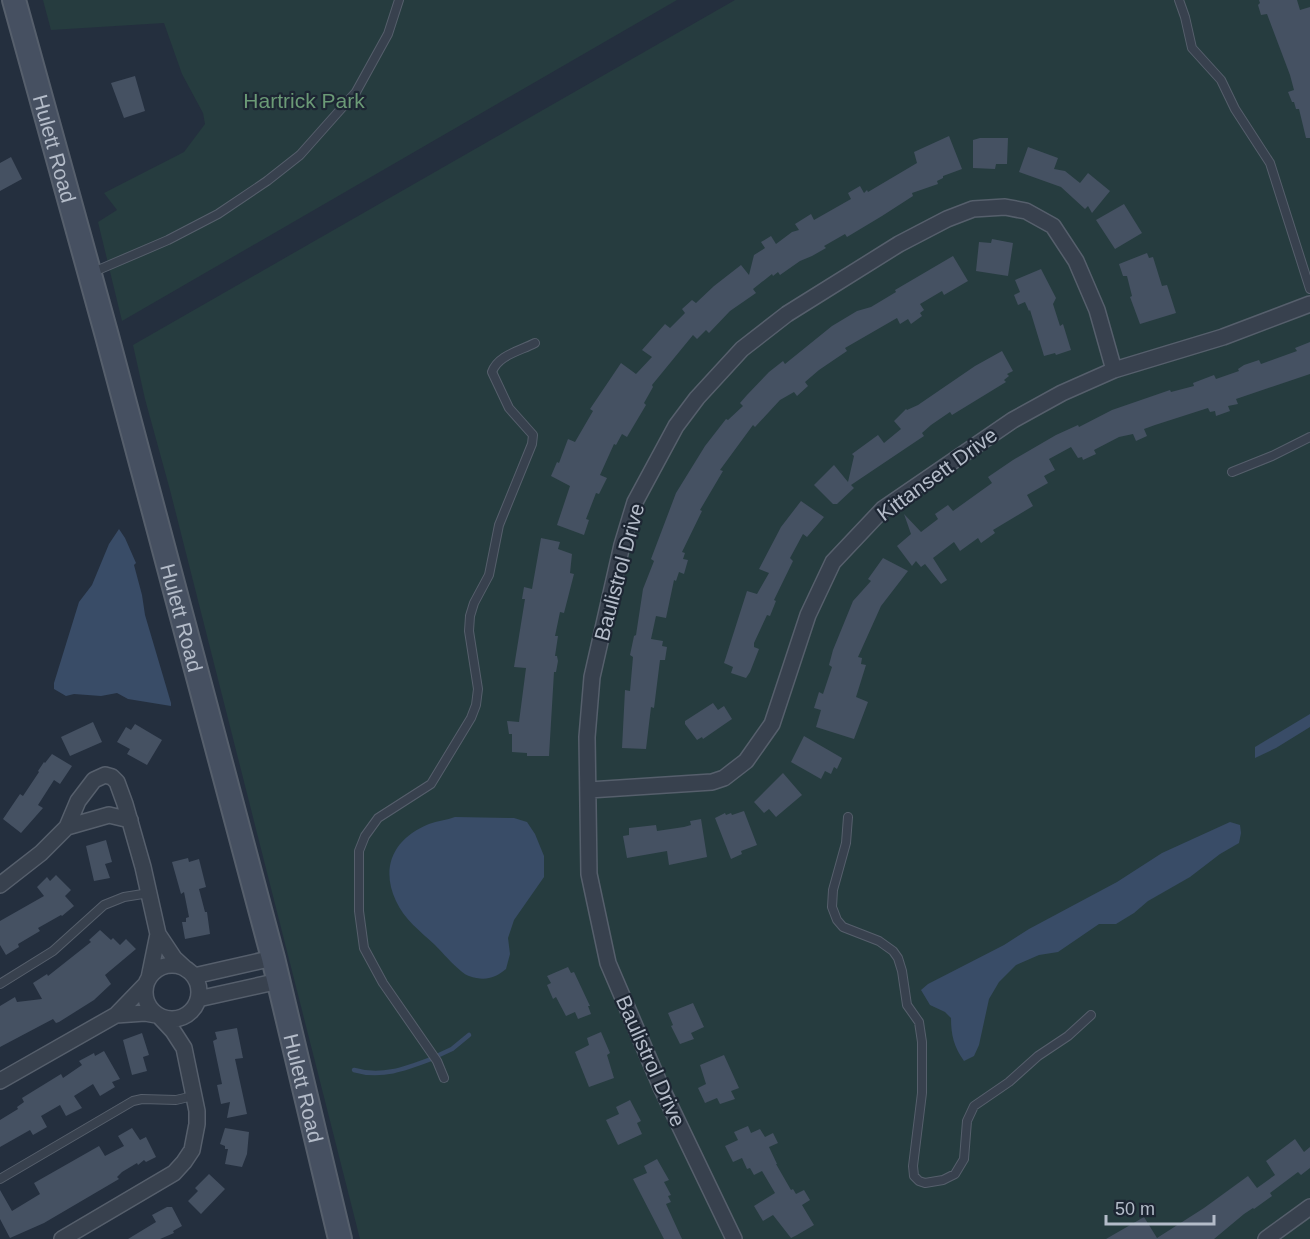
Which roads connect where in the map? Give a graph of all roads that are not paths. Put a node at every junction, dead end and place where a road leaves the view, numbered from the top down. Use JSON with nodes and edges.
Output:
{"nodes":[{"id":1,"x":14,"y":0,"type":"edge"},
{"id":2,"x":399,"y":0,"type":"edge"},
{"id":3,"x":1179,"y":0,"type":"edge"},
{"id":4,"x":89,"y":274,"type":"junction"},
{"id":5,"x":1310,"y":289,"type":"edge"},
{"id":6,"x":1310,"y":304,"type":"edge"},
{"id":7,"x":535,"y":343,"type":"dead end"},
{"id":8,"x":1114,"y":370,"type":"junction"},
{"id":9,"x":1310,"y":437,"type":"edge"},
{"id":10,"x":1232,"y":472,"type":"dead end"},
{"id":11,"x":589,"y":790,"type":"junction"},
{"id":12,"x":848,"y":817,"type":"dead end"},
{"id":13,"x":130,"y":820,"type":"junction"},
{"id":14,"x":67,"y":827,"type":"junction"},
{"id":15,"x":0,"y":885,"type":"edge"},
{"id":16,"x":148,"y":893,"type":"junction"},
{"id":17,"x":158,"y":934,"type":"junction"},
{"id":18,"x":273,"y":958,"type":"junction"},
{"id":19,"x":190,"y":973,"type":"junction"},
{"id":20,"x":279,"y":981,"type":"junction"},
{"id":21,"x":147,"y":982,"type":"junction"},
{"id":22,"x":0,"y":984,"type":"edge"},
{"id":23,"x":198,"y":999,"type":"junction"},
{"id":24,"x":189,"y":1014,"type":"junction"},
{"id":25,"x":116,"y":1015,"type":"junction"},
{"id":26,"x":158,"y":1015,"type":"junction"},
{"id":27,"x":1091,"y":1015,"type":"dead end"},
{"id":28,"x":184,"y":1048,"type":"junction"},
{"id":29,"x":444,"y":1078,"type":"dead end"},
{"id":30,"x":0,"y":1081,"type":"edge"},
{"id":31,"x":193,"y":1096,"type":"junction"},
{"id":32,"x":0,"y":1179,"type":"edge"},
{"id":33,"x":1310,"y":1207,"type":"edge"},
{"id":34,"x":62,"y":1239,"type":"edge"},
{"id":35,"x":340,"y":1239,"type":"edge"},
{"id":36,"x":734,"y":1239,"type":"edge"},
{"id":37,"x":1266,"y":1239,"type":"edge"}],
"edges":[{"from":1,"to":4,"type":"street","name":"Hulett Road"},
{"from":2,"to":4,"type":"lane"},
{"from":3,"to":5,"type":"lane"},
{"from":4,"to":18,"type":"street","name":"Hulett Road"},
{"from":6,"to":8,"type":"street","name":"Kittansett Drive"},
{"from":7,"to":29,"type":"lane"},
{"from":8,"to":11,"type":"street","name":"Kittansett Drive"},
{"from":8,"to":11,"type":"street","name":"Baulistrol Drive"},
{"from":9,"to":10,"type":"lane"},
{"from":11,"to":36,"type":"street","name":"Baulistrol Drive"},
{"from":12,"to":27,"type":"lane"},
{"from":13,"to":14,"type":"street"},
{"from":13,"to":14,"type":"street"},
{"from":13,"to":16,"type":"street"},
{"from":14,"to":15,"type":"street"},
{"from":16,"to":17,"type":"street"},
{"from":16,"to":22,"type":"lane"},
{"from":17,"to":19,"type":"street"},
{"from":17,"to":21,"type":"street"},
{"from":18,"to":19,"type":"street"},
{"from":18,"to":20,"type":"street","name":"Hulett Road"},
{"from":19,"to":21,"type":"street"},
{"from":19,"to":23,"type":"street"},
{"from":20,"to":23,"type":"street"},
{"from":20,"to":35,"type":"street","name":"Hulett Road"},
{"from":21,"to":25,"type":"street"},
{"from":21,"to":26,"type":"street"},
{"from":23,"to":24,"type":"street"},
{"from":24,"to":26,"type":"street"},
{"from":24,"to":28,"type":"street"},
{"from":25,"to":26,"type":"street"},
{"from":25,"to":30,"type":"street"},
{"from":26,"to":28,"type":"street"},
{"from":28,"to":31,"type":"street"},
{"from":31,"to":32,"type":"lane"},
{"from":31,"to":34,"type":"street"},
{"from":33,"to":37,"type":"street"}]}
